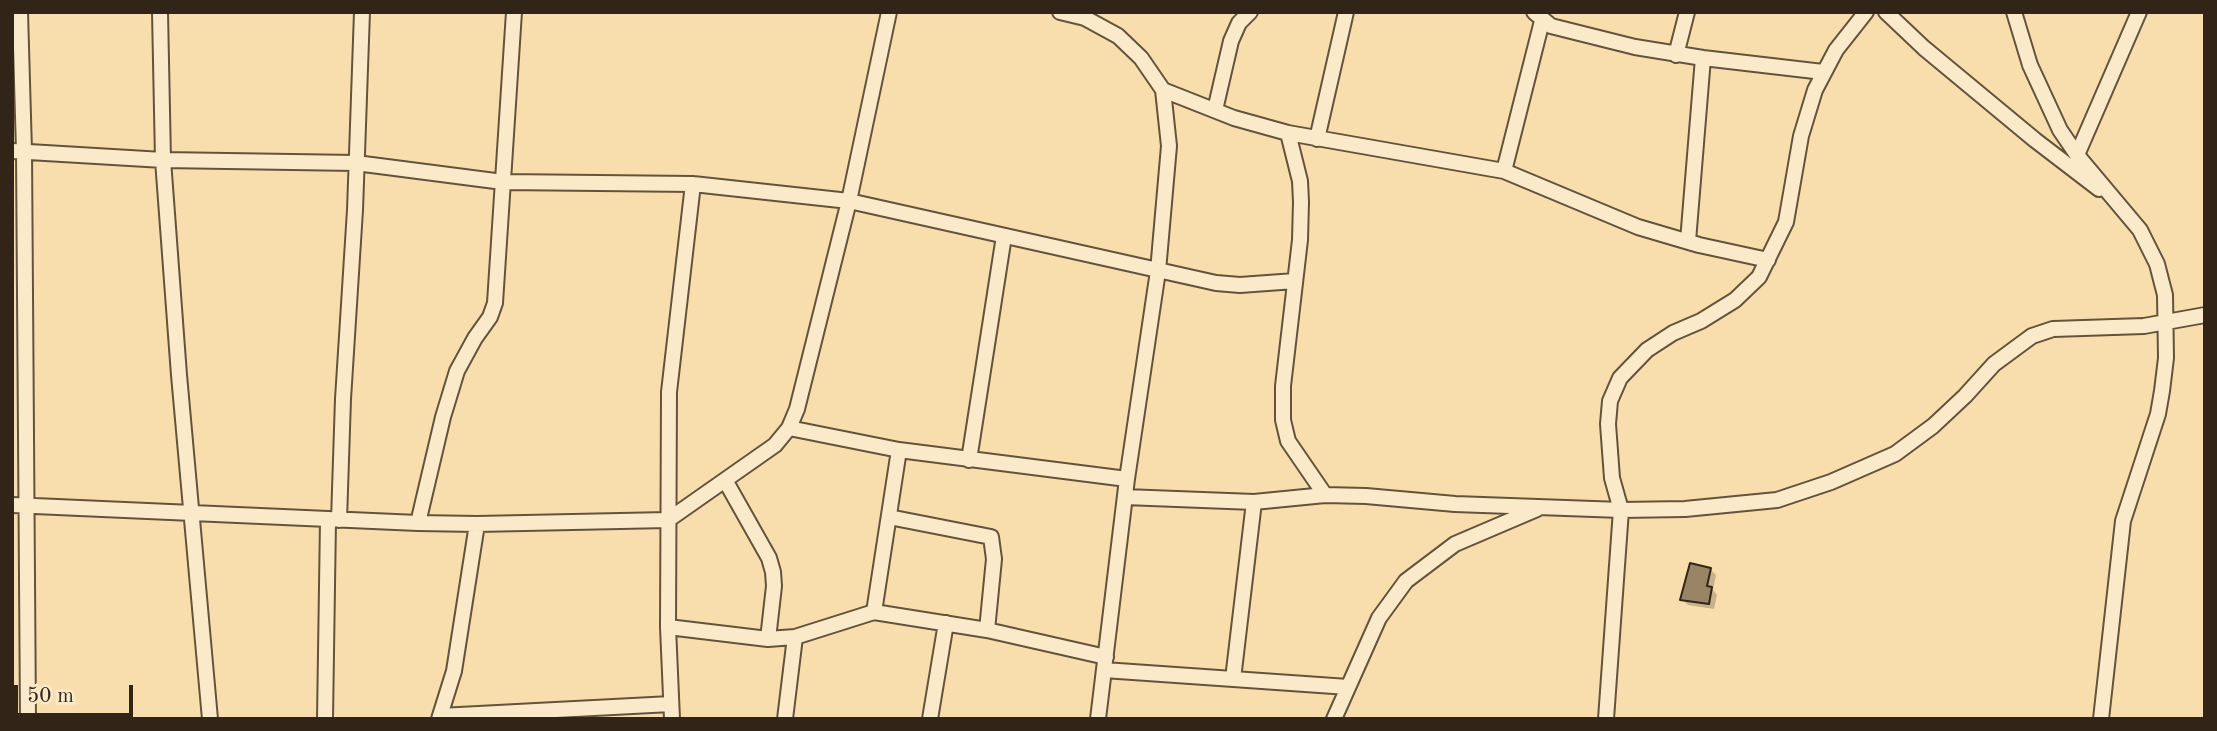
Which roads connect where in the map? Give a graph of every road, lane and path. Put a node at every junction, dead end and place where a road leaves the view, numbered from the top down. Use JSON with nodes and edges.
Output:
{"nodes":[{"id":1,"x":20,"y":12,"type":"edge"},
{"id":2,"x":160,"y":12,"type":"edge"},
{"id":3,"x":362,"y":12,"type":"edge"},
{"id":4,"x":514,"y":12,"type":"edge"},
{"id":5,"x":889,"y":12,"type":"edge"},
{"id":6,"x":1060,"y":12,"type":"edge"},
{"id":7,"x":1250,"y":12,"type":"edge"},
{"id":8,"x":1346,"y":12,"type":"edge"},
{"id":9,"x":1687,"y":12,"type":"edge"},
{"id":10,"x":1866,"y":12,"type":"edge"},
{"id":11,"x":1886,"y":12,"type":"edge"},
{"id":12,"x":2014,"y":12,"type":"edge"},
{"id":13,"x":2139,"y":12,"type":"edge"},
{"id":14,"x":1538,"y":17,"type":"edge"},
{"id":15,"x":1676,"y":55,"type":"junction"},
{"id":16,"x":1703,"y":58,"type":"junction"},
{"id":17,"x":1822,"y":72,"type":"junction"},
{"id":18,"x":1163,"y":90,"type":"junction"},
{"id":19,"x":1215,"y":110,"type":"junction"},
{"id":20,"x":1288,"y":134,"type":"junction"},
{"id":21,"x":1317,"y":139,"type":"junction"},
{"id":22,"x":18,"y":151,"type":"edge"},
{"id":23,"x":2077,"y":155,"type":"junction"},
{"id":24,"x":163,"y":160,"type":"junction"},
{"id":25,"x":356,"y":163,"type":"junction"},
{"id":26,"x":1504,"y":171,"type":"junction"},
{"id":27,"x":503,"y":182,"type":"junction"},
{"id":28,"x":693,"y":184,"type":"junction"},
{"id":29,"x":849,"y":201,"type":"junction"},
{"id":30,"x":2116,"y":202,"type":"junction"},
{"id":31,"x":1004,"y":236,"type":"junction"},
{"id":32,"x":1688,"y":242,"type":"junction"},
{"id":33,"x":1768,"y":260,"type":"junction"},
{"id":34,"x":1158,"y":271,"type":"junction"},
{"id":35,"x":1295,"y":281,"type":"junction"},
{"id":36,"x":2205,"y":315,"type":"edge"},
{"id":37,"x":2165,"y":322,"type":"junction"},
{"id":38,"x":789,"y":428,"type":"junction"},
{"id":39,"x":899,"y":450,"type":"junction"},
{"id":40,"x":969,"y":460,"type":"junction"},
{"id":41,"x":1127,"y":479,"type":"junction"},
{"id":42,"x":725,"y":480,"type":"junction"},
{"id":43,"x":1325,"y":495,"type":"junction"},
{"id":44,"x":1125,"y":497,"type":"junction"},
{"id":45,"x":1254,"y":502,"type":"junction"},
{"id":46,"x":19,"y":505,"type":"edge"},
{"id":47,"x":1542,"y":507,"type":"junction"},
{"id":48,"x":1621,"y":510,"type":"junction"},
{"id":49,"x":191,"y":514,"type":"junction"},
{"id":50,"x":889,"y":517,"type":"junction"},
{"id":51,"x":333,"y":520,"type":"junction"},
{"id":52,"x":668,"y":520,"type":"junction"},
{"id":53,"x":418,"y":523,"type":"junction"},
{"id":54,"x":477,"y":524,"type":"junction"},
{"id":55,"x":874,"y":612,"type":"junction"},
{"id":56,"x":946,"y":623,"type":"junction"},
{"id":57,"x":668,"y":627,"type":"junction"},
{"id":58,"x":987,"y":630,"type":"junction"},
{"id":59,"x":795,"y":637,"type":"junction"},
{"id":60,"x":768,"y":639,"type":"junction"},
{"id":61,"x":1105,"y":664,"type":"junction"},
{"id":62,"x":1233,"y":679,"type":"junction"},
{"id":63,"x":1348,"y":687,"type":"junction"},
{"id":64,"x":672,"y":711,"type":"edge"},
{"id":65,"x":580,"y":714,"type":"edge"},
{"id":66,"x":439,"y":717,"type":"edge"},
{"id":67,"x":28,"y":719,"type":"edge"},
{"id":68,"x":210,"y":719,"type":"edge"},
{"id":69,"x":325,"y":719,"type":"edge"},
{"id":70,"x":785,"y":719,"type":"edge"},
{"id":71,"x":930,"y":719,"type":"edge"},
{"id":72,"x":1098,"y":719,"type":"edge"},
{"id":73,"x":1334,"y":719,"type":"edge"},
{"id":74,"x":1606,"y":719,"type":"edge"},
{"id":75,"x":2101,"y":719,"type":"edge"}],
"edges":[{"from":1,"to":22,"type":"street"},
{"from":2,"to":24,"type":"street"},
{"from":3,"to":25,"type":"street"},
{"from":4,"to":27,"type":"street"},
{"from":5,"to":29,"type":"street"},
{"from":6,"to":18,"type":"street"},
{"from":7,"to":19,"type":"street"},
{"from":8,"to":21,"type":"street"},
{"from":9,"to":15,"type":"street"},
{"from":10,"to":17,"type":"street"},
{"from":11,"to":30,"type":"street"},
{"from":12,"to":23,"type":"street"},
{"from":13,"to":23,"type":"street"},
{"from":14,"to":15,"type":"street"},
{"from":14,"to":26,"type":"street"},
{"from":15,"to":16,"type":"street"},
{"from":16,"to":17,"type":"street"},
{"from":16,"to":32,"type":"street"},
{"from":17,"to":33,"type":"street"},
{"from":18,"to":19,"type":"street"},
{"from":18,"to":34,"type":"street"},
{"from":19,"to":20,"type":"street"},
{"from":20,"to":21,"type":"street"},
{"from":20,"to":35,"type":"street"},
{"from":21,"to":26,"type":"street"},
{"from":22,"to":24,"type":"street"},
{"from":22,"to":46,"type":"street"},
{"from":23,"to":30,"type":"street"},
{"from":24,"to":25,"type":"street"},
{"from":24,"to":49,"type":"street"},
{"from":25,"to":27,"type":"street"},
{"from":25,"to":51,"type":"street"},
{"from":26,"to":32,"type":"street"},
{"from":27,"to":28,"type":"street"},
{"from":27,"to":53,"type":"street"},
{"from":28,"to":29,"type":"street"},
{"from":28,"to":52,"type":"street"},
{"from":29,"to":31,"type":"street"},
{"from":29,"to":38,"type":"street"},
{"from":30,"to":37,"type":"street"},
{"from":31,"to":34,"type":"street"},
{"from":31,"to":40,"type":"street"},
{"from":32,"to":33,"type":"street"},
{"from":33,"to":48,"type":"street"},
{"from":34,"to":35,"type":"street"},
{"from":34,"to":41,"type":"street"},
{"from":35,"to":43,"type":"street"},
{"from":36,"to":37,"type":"street"},
{"from":37,"to":48,"type":"street"},
{"from":37,"to":75,"type":"street"},
{"from":38,"to":39,"type":"street"},
{"from":38,"to":42,"type":"street"},
{"from":39,"to":40,"type":"street"},
{"from":39,"to":50,"type":"street"},
{"from":40,"to":41,"type":"street"},
{"from":41,"to":44,"type":"street"},
{"from":42,"to":52,"type":"street"},
{"from":42,"to":60,"type":"street"},
{"from":43,"to":45,"type":"street"},
{"from":43,"to":47,"type":"street"},
{"from":44,"to":45,"type":"street"},
{"from":44,"to":61,"type":"street"},
{"from":45,"to":62,"type":"street"},
{"from":46,"to":49,"type":"street"},
{"from":46,"to":67,"type":"street"},
{"from":47,"to":48,"type":"street"},
{"from":47,"to":63,"type":"street"},
{"from":48,"to":74,"type":"street"},
{"from":49,"to":51,"type":"street"},
{"from":49,"to":68,"type":"street"},
{"from":50,"to":55,"type":"street"},
{"from":50,"to":58,"type":"street"},
{"from":51,"to":53,"type":"street"},
{"from":51,"to":69,"type":"street"},
{"from":52,"to":54,"type":"street"},
{"from":52,"to":57,"type":"street"},
{"from":53,"to":54,"type":"street"},
{"from":54,"to":66,"type":"street"},
{"from":55,"to":56,"type":"street"},
{"from":55,"to":59,"type":"street"},
{"from":56,"to":58,"type":"street"},
{"from":56,"to":71,"type":"street"},
{"from":57,"to":60,"type":"street"},
{"from":57,"to":64,"type":"street"},
{"from":58,"to":61,"type":"street"},
{"from":59,"to":60,"type":"street"},
{"from":59,"to":70,"type":"street"},
{"from":61,"to":62,"type":"street"},
{"from":61,"to":72,"type":"street"},
{"from":62,"to":63,"type":"street"},
{"from":63,"to":73,"type":"street"},
{"from":64,"to":65,"type":"street"},
{"from":65,"to":66,"type":"street"}]}
